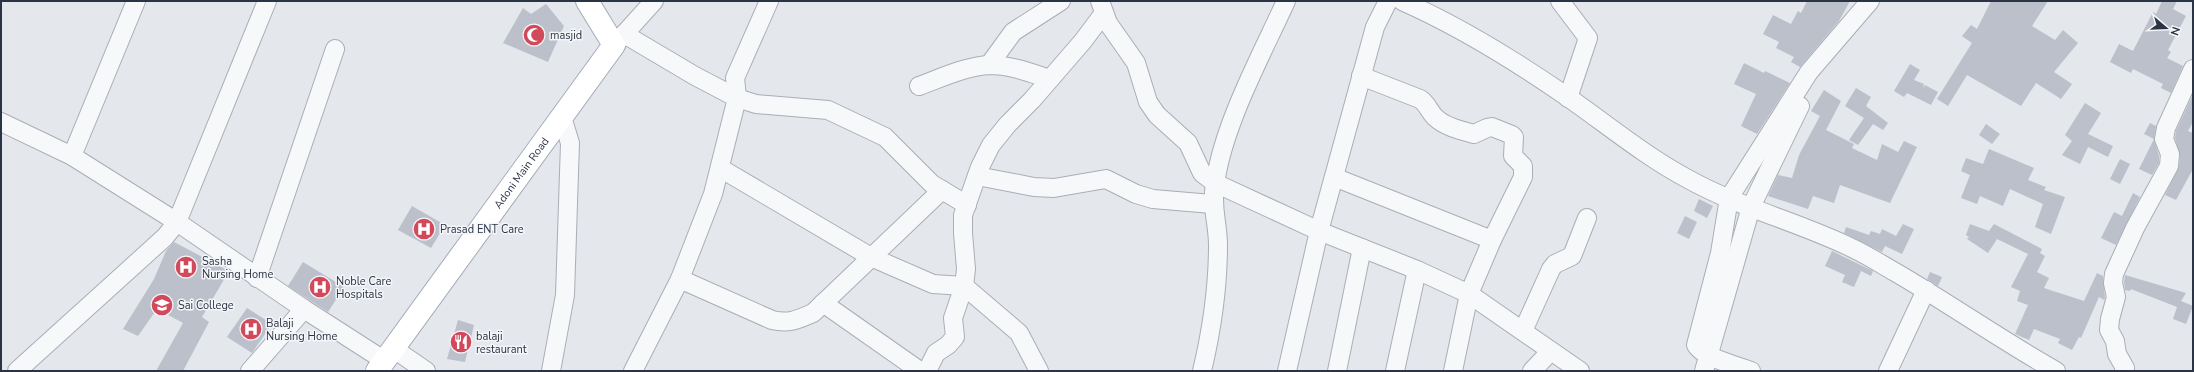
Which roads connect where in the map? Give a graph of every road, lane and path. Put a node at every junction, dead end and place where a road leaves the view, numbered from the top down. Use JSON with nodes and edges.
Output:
{"nodes":[{"id":1,"x":136,"y":1,"type":"edge"},
{"id":2,"x":267,"y":1,"type":"edge"},
{"id":3,"x":586,"y":1,"type":"edge"},
{"id":4,"x":654,"y":1,"type":"edge"},
{"id":5,"x":769,"y":1,"type":"edge"},
{"id":6,"x":1061,"y":1,"type":"edge"},
{"id":7,"x":1286,"y":1,"type":"edge"},
{"id":8,"x":1388,"y":1,"type":"edge"},
{"id":9,"x":1402,"y":1,"type":"edge"},
{"id":10,"x":1560,"y":1,"type":"edge"},
{"id":11,"x":1870,"y":1,"type":"edge"},
{"id":12,"x":1102,"y":7,"type":"edge"},
{"id":13,"x":619,"y":40,"type":"junction"},
{"id":14,"x":335,"y":48,"type":"dead end"},
{"id":15,"x":1828,"y":50,"type":"junction"},
{"id":16,"x":990,"y":65,"type":"junction"},
{"id":17,"x":2193,"y":69,"type":"edge"},
{"id":18,"x":1361,"y":76,"type":"junction"},
{"id":19,"x":1050,"y":79,"type":"junction"},
{"id":20,"x":919,"y":86,"type":"dead end"},
{"id":21,"x":737,"y":98,"type":"junction"},
{"id":22,"x":1568,"y":98,"type":"junction"},
{"id":23,"x":562,"y":117,"type":"junction"},
{"id":24,"x":1,"y":122,"type":"edge"},
{"id":25,"x":72,"y":156,"type":"junction"},
{"id":26,"x":720,"y":168,"type":"junction"},
{"id":27,"x":977,"y":176,"type":"junction"},
{"id":28,"x":1334,"y":177,"type":"junction"},
{"id":29,"x":1215,"y":183,"type":"junction"},
{"id":30,"x":942,"y":190,"type":"junction"},
{"id":31,"x":1728,"y":198,"type":"junction"},
{"id":32,"x":1212,"y":204,"type":"junction"},
{"id":33,"x":967,"y":205,"type":"junction"},
{"id":34,"x":1751,"y":207,"type":"junction"},
{"id":35,"x":1586,"y":218,"type":"dead end"},
{"id":36,"x":177,"y":222,"type":"junction"},
{"id":37,"x":1319,"y":231,"type":"junction"},
{"id":38,"x":1492,"y":240,"type":"junction"},
{"id":39,"x":1362,"y":248,"type":"junction"},
{"id":40,"x":871,"y":257,"type":"junction"},
{"id":41,"x":1416,"y":270,"type":"junction"},
{"id":42,"x":257,"y":278,"type":"junction"},
{"id":43,"x":680,"y":279,"type":"junction"},
{"id":44,"x":964,"y":286,"type":"junction"},
{"id":45,"x":1926,"y":290,"type":"junction"},
{"id":46,"x":1469,"y":294,"type":"junction"},
{"id":47,"x":823,"y":303,"type":"junction"},
{"id":48,"x":304,"y":310,"type":"junction"},
{"id":49,"x":1523,"y":331,"type":"junction"},
{"id":50,"x":1550,"y":352,"type":"junction"},
{"id":51,"x":385,"y":360,"type":"edge"},
{"id":52,"x":1706,"y":363,"type":"edge"},
{"id":53,"x":22,"y":370,"type":"edge"},
{"id":54,"x":250,"y":371,"type":"edge"},
{"id":55,"x":426,"y":371,"type":"edge"},
{"id":56,"x":551,"y":371,"type":"edge"},
{"id":57,"x":633,"y":371,"type":"edge"},
{"id":58,"x":920,"y":371,"type":"edge"},
{"id":59,"x":927,"y":371,"type":"edge"},
{"id":60,"x":1039,"y":371,"type":"edge"},
{"id":61,"x":1202,"y":371,"type":"edge"},
{"id":62,"x":1287,"y":371,"type":"edge"},
{"id":63,"x":1337,"y":371,"type":"edge"},
{"id":64,"x":1394,"y":371,"type":"edge"},
{"id":65,"x":1453,"y":371,"type":"edge"},
{"id":66,"x":1532,"y":371,"type":"edge"},
{"id":67,"x":1580,"y":371,"type":"edge"},
{"id":68,"x":1750,"y":371,"type":"edge"},
{"id":69,"x":1888,"y":371,"type":"edge"},
{"id":70,"x":2056,"y":371,"type":"edge"},
{"id":71,"x":2124,"y":371,"type":"edge"}],
"edges":[{"from":1,"to":25,"type":"street"},
{"from":2,"to":36,"type":"street"},
{"from":3,"to":13,"type":"main road"},
{"from":4,"to":13,"type":"street"},
{"from":5,"to":21,"type":"street"},
{"from":6,"to":16,"type":"street"},
{"from":7,"to":29,"type":"street"},
{"from":8,"to":18,"type":"street"},
{"from":9,"to":22,"type":"street"},
{"from":10,"to":22,"type":"street"},
{"from":11,"to":15,"type":"street"},
{"from":12,"to":19,"type":"street"},
{"from":12,"to":29,"type":"street"},
{"from":13,"to":21,"type":"street"},
{"from":13,"to":23,"type":"main road","name":"Adoni Main Road"},
{"from":14,"to":42,"type":"street"},
{"from":15,"to":31,"type":"street"},
{"from":15,"to":34,"type":"street"},
{"from":16,"to":19,"type":"street"},
{"from":16,"to":20,"type":"street"},
{"from":17,"to":71,"type":"street"},
{"from":18,"to":28,"type":"street"},
{"from":18,"to":38,"type":"street"},
{"from":19,"to":27,"type":"street"},
{"from":21,"to":26,"type":"street"},
{"from":21,"to":30,"type":"street"},
{"from":22,"to":31,"type":"street"},
{"from":23,"to":51,"type":"main road","name":"Adoni Main Road"},
{"from":23,"to":56,"type":"street"},
{"from":24,"to":25,"type":"street"},
{"from":25,"to":36,"type":"street"},
{"from":26,"to":40,"type":"street"},
{"from":26,"to":43,"type":"street"},
{"from":27,"to":32,"type":"street"},
{"from":27,"to":33,"type":"street"},
{"from":28,"to":37,"type":"street"},
{"from":28,"to":38,"type":"street"},
{"from":29,"to":32,"type":"street"},
{"from":29,"to":37,"type":"street"},
{"from":30,"to":33,"type":"street"},
{"from":30,"to":40,"type":"street"},
{"from":31,"to":34,"type":"street"},
{"from":31,"to":52,"type":"street"},
{"from":32,"to":61,"type":"street"},
{"from":33,"to":44,"type":"street"},
{"from":34,"to":45,"type":"street"},
{"from":34,"to":52,"type":"street"},
{"from":35,"to":49,"type":"street"},
{"from":36,"to":42,"type":"street"},
{"from":36,"to":53,"type":"street"},
{"from":37,"to":39,"type":"street"},
{"from":37,"to":62,"type":"street"},
{"from":38,"to":46,"type":"street"},
{"from":39,"to":41,"type":"street"},
{"from":39,"to":63,"type":"street"},
{"from":40,"to":44,"type":"street"},
{"from":40,"to":47,"type":"street"},
{"from":41,"to":46,"type":"street"},
{"from":41,"to":64,"type":"street"},
{"from":42,"to":48,"type":"street"},
{"from":43,"to":47,"type":"street"},
{"from":43,"to":57,"type":"street"},
{"from":44,"to":59,"type":"street"},
{"from":44,"to":60,"type":"street"},
{"from":45,"to":69,"type":"street"},
{"from":45,"to":70,"type":"street"},
{"from":46,"to":49,"type":"street"},
{"from":46,"to":65,"type":"street"},
{"from":47,"to":58,"type":"street"},
{"from":48,"to":51,"type":"street"},
{"from":48,"to":54,"type":"street"},
{"from":49,"to":50,"type":"street"},
{"from":50,"to":66,"type":"street"},
{"from":50,"to":67,"type":"street"},
{"from":51,"to":55,"type":"street"},
{"from":52,"to":68,"type":"street"}]}
